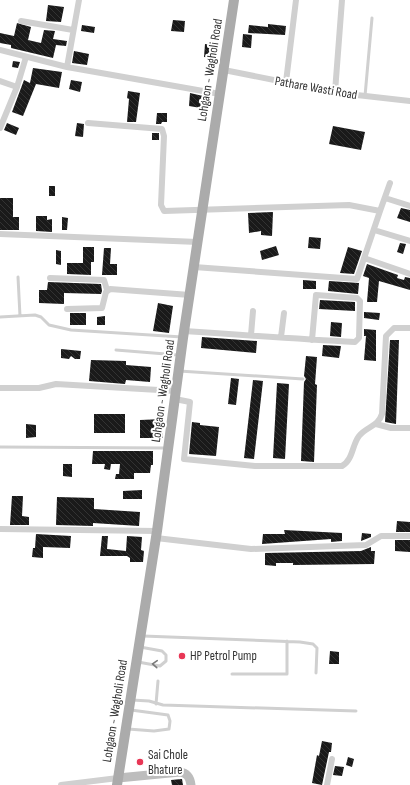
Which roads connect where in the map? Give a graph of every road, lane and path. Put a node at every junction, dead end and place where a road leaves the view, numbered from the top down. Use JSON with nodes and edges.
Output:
{"nodes":[{"id":1,"x":79,"y":0,"type":"edge"},
{"id":2,"x":234,"y":0,"type":"edge"},
{"id":3,"x":296,"y":0,"type":"edge"},
{"id":4,"x":342,"y":0,"type":"edge"},
{"id":5,"x":372,"y":18,"type":"dead end"},
{"id":6,"x":21,"y":21,"type":"dead end"},
{"id":7,"x":73,"y":30,"type":"junction"},
{"id":8,"x":0,"y":50,"type":"edge"},
{"id":9,"x":26,"y":57,"type":"junction"},
{"id":10,"x":67,"y":67,"type":"junction"},
{"id":11,"x":224,"y":70,"type":"junction"},
{"id":12,"x":0,"y":81,"type":"edge"},
{"id":13,"x":286,"y":82,"type":"junction"},
{"id":14,"x":17,"y":86,"type":"junction"},
{"id":15,"x":335,"y":92,"type":"junction"},
{"id":16,"x":220,"y":94,"type":"junction"},
{"id":17,"x":365,"y":96,"type":"junction"},
{"id":18,"x":410,"y":101,"type":"edge"},
{"id":19,"x":88,"y":124,"type":"dead end"},
{"id":20,"x":0,"y":128,"type":"edge"},
{"id":21,"x":390,"y":184,"type":"dead end"},
{"id":22,"x":385,"y":198,"type":"junction"},
{"id":23,"x":410,"y":206,"type":"edge"},
{"id":24,"x":202,"y":209,"type":"junction"},
{"id":25,"x":380,"y":211,"type":"junction"},
{"id":26,"x":374,"y":230,"type":"junction"},
{"id":27,"x":0,"y":234,"type":"edge"},
{"id":28,"x":198,"y":242,"type":"junction"},
{"id":29,"x":410,"y":242,"type":"edge"},
{"id":30,"x":364,"y":258,"type":"junction"},
{"id":31,"x":194,"y":267,"type":"junction"},
{"id":32,"x":410,"y":274,"type":"edge"},
{"id":33,"x":18,"y":277,"type":"dead end"},
{"id":34,"x":50,"y":278,"type":"dead end"},
{"id":35,"x":107,"y":290,"type":"junction"},
{"id":36,"x":190,"y":295,"type":"junction"},
{"id":37,"x":67,"y":309,"type":"dead end"},
{"id":38,"x":253,"y":311,"type":"dead end"},
{"id":39,"x":284,"y":313,"type":"dead end"},
{"id":40,"x":20,"y":316,"type":"junction"},
{"id":41,"x":0,"y":317,"type":"edge"},
{"id":42,"x":410,"y":328,"type":"edge"},
{"id":43,"x":184,"y":334,"type":"junction"},
{"id":44,"x":251,"y":335,"type":"junction"},
{"id":45,"x":281,"y":338,"type":"junction"},
{"id":46,"x":312,"y":340,"type":"junction"},
{"id":47,"x":116,"y":350,"type":"dead end"},
{"id":48,"x":181,"y":356,"type":"junction"},
{"id":49,"x":178,"y":371,"type":"junction"},
{"id":50,"x":303,"y":379,"type":"dead end"},
{"id":51,"x":0,"y":388,"type":"edge"},
{"id":52,"x":175,"y":395,"type":"junction"},
{"id":53,"x":376,"y":424,"type":"junction"},
{"id":54,"x":410,"y":428,"type":"edge"},
{"id":55,"x":0,"y":447,"type":"edge"},
{"id":56,"x":168,"y":448,"type":"junction"},
{"id":57,"x":0,"y":529,"type":"edge"},
{"id":58,"x":157,"y":535,"type":"junction"},
{"id":59,"x":410,"y":536,"type":"edge"},
{"id":60,"x":140,"y":636,"type":"junction"},
{"id":61,"x":287,"y":641,"type":"junction"},
{"id":62,"x":138,"y":647,"type":"junction"},
{"id":63,"x":135,"y":662,"type":"junction"},
{"id":64,"x":316,"y":673,"type":"dead end"},
{"id":65,"x":232,"y":674,"type":"dead end"},
{"id":66,"x":158,"y":681,"type":"dead end"},
{"id":67,"x":156,"y":704,"type":"junction"},
{"id":68,"x":128,"y":705,"type":"junction"},
{"id":69,"x":356,"y":711,"type":"dead end"},
{"id":70,"x":124,"y":728,"type":"junction"},
{"id":71,"x":332,"y":760,"type":"dead end"},
{"id":72,"x":117,"y":781,"type":"edge"},
{"id":73,"x":61,"y":785,"type":"edge"},
{"id":74,"x":190,"y":785,"type":"edge"},
{"id":75,"x":327,"y":785,"type":"edge"}],
"edges":[{"from":1,"to":7,"type":"street"},
{"from":2,"to":11,"type":"main road","name":"Lohgaon - Wagholi Road"},
{"from":3,"to":13,"type":"street"},
{"from":4,"to":15,"type":"street"},
{"from":5,"to":17,"type":"lane"},
{"from":6,"to":7,"type":"street"},
{"from":7,"to":10,"type":"street"},
{"from":8,"to":9,"type":"street"},
{"from":9,"to":10,"type":"street"},
{"from":9,"to":14,"type":"street"},
{"from":10,"to":16,"type":"street"},
{"from":11,"to":13,"type":"street","name":"Pathare Wasti Road"},
{"from":11,"to":16,"type":"main road","name":"Lohgaon - Wagholi Road"},
{"from":12,"to":14,"type":"street"},
{"from":13,"to":15,"type":"street","name":"Pathare Wasti Road"},
{"from":14,"to":20,"type":"street"},
{"from":15,"to":17,"type":"street","name":"Pathare Wasti Road"},
{"from":16,"to":24,"type":"main road","name":"Lohgaon - Wagholi Road"},
{"from":17,"to":18,"type":"street","name":"Pathare Wasti Road"},
{"from":19,"to":24,"type":"street"},
{"from":21,"to":22,"type":"street"},
{"from":22,"to":23,"type":"street"},
{"from":22,"to":25,"type":"street"},
{"from":24,"to":25,"type":"street"},
{"from":24,"to":28,"type":"main road","name":"Lohgaon - Wagholi Road"},
{"from":25,"to":26,"type":"street"},
{"from":26,"to":29,"type":"street"},
{"from":26,"to":30,"type":"street"},
{"from":27,"to":28,"type":"street"},
{"from":28,"to":31,"type":"main road","name":"Lohgaon - Wagholi Road"},
{"from":30,"to":31,"type":"street"},
{"from":30,"to":32,"type":"street"},
{"from":31,"to":36,"type":"main road","name":"Lohgaon - Wagholi Road"},
{"from":33,"to":40,"type":"lane"},
{"from":34,"to":35,"type":"street"},
{"from":35,"to":36,"type":"street"},
{"from":35,"to":37,"type":"street"},
{"from":36,"to":43,"type":"main road","name":"Lohgaon - Wagholi Road"},
{"from":38,"to":44,"type":"street"},
{"from":39,"to":45,"type":"street"},
{"from":40,"to":41,"type":"lane"},
{"from":40,"to":43,"type":"lane"},
{"from":42,"to":53,"type":"street"},
{"from":43,"to":44,"type":"street"},
{"from":43,"to":48,"type":"main road","name":"Lohgaon - Wagholi Road"},
{"from":44,"to":45,"type":"street"},
{"from":45,"to":46,"type":"street"},
{"from":46,"to":46,"type":"street"},
{"from":47,"to":48,"type":"lane"},
{"from":48,"to":49,"type":"main road","name":"Lohgaon - Wagholi Road"},
{"from":49,"to":50,"type":"lane"},
{"from":49,"to":52,"type":"main road","name":"Lohgaon - Wagholi Road"},
{"from":51,"to":52,"type":"street"},
{"from":52,"to":53,"type":"street"},
{"from":52,"to":56,"type":"main road","name":"Lohgaon - Wagholi Road"},
{"from":53,"to":54,"type":"street"},
{"from":55,"to":56,"type":"lane"},
{"from":56,"to":58,"type":"main road","name":"Lohgaon - Wagholi Road"},
{"from":57,"to":58,"type":"street"},
{"from":58,"to":59,"type":"street"},
{"from":58,"to":60,"type":"main road","name":"Lohgaon - Wagholi Road"},
{"from":60,"to":61,"type":"lane"},
{"from":60,"to":62,"type":"main road","name":"Lohgaon - Wagholi Road"},
{"from":61,"to":64,"type":"lane"},
{"from":61,"to":65,"type":"lane"},
{"from":62,"to":63,"type":"main road","name":"Lohgaon - Wagholi Road"},
{"from":62,"to":63,"type":"lane","one_way":true},
{"from":63,"to":68,"type":"main road","name":"Lohgaon - Wagholi Road"},
{"from":66,"to":67,"type":"lane"},
{"from":67,"to":68,"type":"lane"},
{"from":67,"to":69,"type":"lane"},
{"from":68,"to":70,"type":"main road","name":"Lohgaon - Wagholi Road"},
{"from":68,"to":70,"type":"lane"},
{"from":70,"to":72,"type":"main road","name":"Lohgaon - Wagholi Road"},
{"from":71,"to":75,"type":"street"},
{"from":72,"to":73,"type":"street"},
{"from":72,"to":74,"type":"street"}]}
